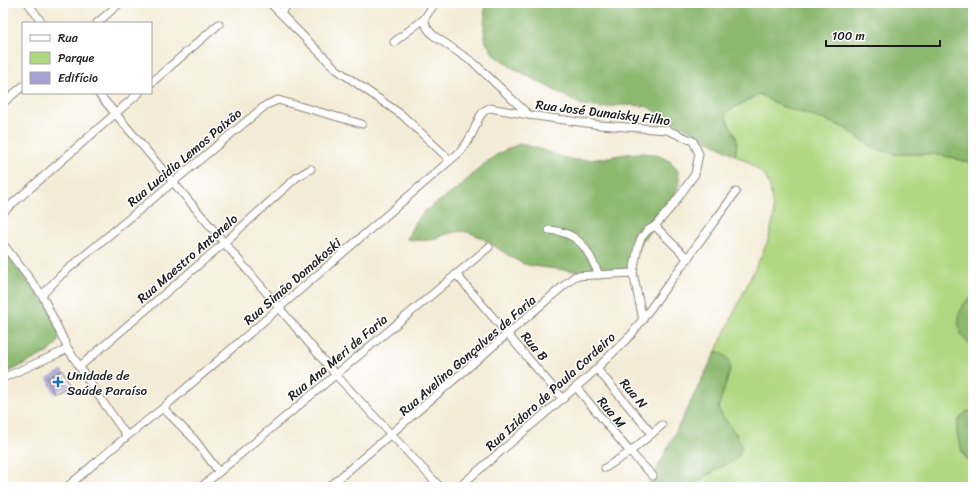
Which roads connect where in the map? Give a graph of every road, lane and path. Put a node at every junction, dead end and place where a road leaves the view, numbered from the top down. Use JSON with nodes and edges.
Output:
{"nodes":[{"id":1,"x":28,"y":3,"type":"edge"},
{"id":2,"x":120,"y":3,"type":"edge"},
{"id":3,"x":270,"y":3,"type":"edge"},
{"id":4,"x":289,"y":3,"type":"edge"},
{"id":5,"x":435,"y":3,"type":"edge"},
{"id":6,"x":281,"y":13,"type":"junction"},
{"id":7,"x":424,"y":19,"type":"junction"},
{"id":8,"x":41,"y":22,"type":"edge"},
{"id":9,"x":98,"y":22,"type":"edge"},
{"id":10,"x":219,"y":24,"type":"dead end"},
{"id":11,"x":394,"y":42,"type":"dead end"},
{"id":12,"x":152,"y":81,"type":"edge"},
{"id":13,"x":22,"y":87,"type":"edge"},
{"id":14,"x":99,"y":94,"type":"edge"},
{"id":15,"x":138,"y":94,"type":"edge"},
{"id":16,"x":3,"y":103,"type":"edge"},
{"id":17,"x":115,"y":114,"type":"junction"},
{"id":18,"x":529,"y":115,"type":"junction"},
{"id":19,"x":362,"y":124,"type":"dead end"},
{"id":20,"x":450,"y":160,"type":"junction"},
{"id":21,"x":311,"y":169,"type":"dead end"},
{"id":22,"x":172,"y":183,"type":"junction"},
{"id":23,"x":736,"y":192,"type":"dead end"},
{"id":24,"x":3,"y":212,"type":"edge"},
{"id":25,"x":655,"y":226,"type":"junction"},
{"id":26,"x":549,"y":230,"type":"dead end"},
{"id":27,"x":224,"y":243,"type":"junction"},
{"id":28,"x":3,"y":244,"type":"edge"},
{"id":29,"x":489,"y":247,"type":"dead end"},
{"id":30,"x":688,"y":259,"type":"junction"},
{"id":31,"x":633,"y":273,"type":"junction"},
{"id":32,"x":456,"y":274,"type":"junction"},
{"id":33,"x":599,"y":275,"type":"junction"},
{"id":34,"x":42,"y":295,"type":"junction"},
{"id":35,"x":279,"y":307,"type":"junction"},
{"id":36,"x":643,"y":320,"type":"junction"},
{"id":37,"x":509,"y":334,"type":"junction"},
{"id":38,"x":68,"y":349,"type":"junction"},
{"id":39,"x":79,"y":367,"type":"junction"},
{"id":40,"x":597,"y":369,"type":"junction"},
{"id":41,"x":335,"y":374,"type":"junction"},
{"id":42,"x":3,"y":378,"type":"edge"},
{"id":43,"x":576,"y":387,"type":"junction"},
{"id":44,"x":563,"y":399,"type":"junction"},
{"id":45,"x":163,"y":408,"type":"junction"},
{"id":46,"x":662,"y":425,"type":"dead end"},
{"id":47,"x":652,"y":434,"type":"junction"},
{"id":48,"x":128,"y":436,"type":"junction"},
{"id":49,"x":391,"y":436,"type":"junction"},
{"id":50,"x":630,"y":452,"type":"junction"},
{"id":51,"x":604,"y":468,"type":"dead end"},
{"id":52,"x":219,"y":472,"type":"junction"},
{"id":53,"x":653,"y":476,"type":"dead end"},
{"id":54,"x":67,"y":487,"type":"edge"},
{"id":55,"x":201,"y":487,"type":"edge"},
{"id":56,"x":329,"y":487,"type":"edge"},
{"id":57,"x":440,"y":487,"type":"edge"},
{"id":58,"x":459,"y":487,"type":"edge"}],
"edges":[{"from":1,"to":8,"type":"street"},
{"from":2,"to":9,"type":"street"},
{"from":3,"to":6,"type":"street"},
{"from":4,"to":6,"type":"street"},
{"from":5,"to":7,"type":"street"},
{"from":6,"to":20,"type":"street"},
{"from":7,"to":11,"type":"street"},
{"from":7,"to":18,"type":"street","name":"Rua José Dunaisky Filho"},
{"from":10,"to":12,"type":"street"},
{"from":13,"to":16,"type":"street"},
{"from":14,"to":17,"type":"street"},
{"from":15,"to":17,"type":"street"},
{"from":17,"to":22,"type":"street"},
{"from":17,"to":24,"type":"street"},
{"from":18,"to":20,"type":"street","name":"Rua Simão Domakoski"},
{"from":18,"to":25,"type":"street","name":"Rua José Dunaisky Filho"},
{"from":19,"to":22,"type":"street","name":"Rua Lucidia Lemos Paixão"},
{"from":20,"to":35,"type":"street","name":"Rua Simão Domakoski"},
{"from":21,"to":27,"type":"street","name":"Rua Maestro Antonelo"},
{"from":22,"to":27,"type":"street"},
{"from":22,"to":34,"type":"street","name":"Rua Lucidia Lemos Paixão"},
{"from":23,"to":30,"type":"street","name":"Rua Izidoro de Paula Cordeiro"},
{"from":25,"to":30,"type":"street"},
{"from":25,"to":31,"type":"street","name":"Rua José Dunaisky Filho"},
{"from":26,"to":33,"type":"street"},
{"from":27,"to":35,"type":"street"},
{"from":27,"to":39,"type":"street","name":"Rua Maestro Antonelo"},
{"from":28,"to":34,"type":"street"},
{"from":29,"to":32,"type":"street","name":"Rua Ana Meri de Faria"},
{"from":30,"to":36,"type":"street","name":"Rua Izidoro de Paula Cordeiro"},
{"from":31,"to":33,"type":"street","name":"Rua Avelino Gonçalves de Faria"},
{"from":31,"to":36,"type":"street"},
{"from":32,"to":37,"type":"street","name":"Rua B"},
{"from":32,"to":41,"type":"street","name":"Rua Ana Meri de Faria"},
{"from":33,"to":37,"type":"street","name":"Rua Avelino Gonçalves de Faria"},
{"from":34,"to":38,"type":"street"},
{"from":35,"to":41,"type":"street"},
{"from":35,"to":45,"type":"street","name":"Rua Simão Domakoski"},
{"from":36,"to":40,"type":"street","name":"Rua Izidoro de Paula Cordeiro"},
{"from":37,"to":44,"type":"street","name":"Rua B"},
{"from":37,"to":49,"type":"street","name":"Rua Avelino Gonçalves de Faria"},
{"from":38,"to":39,"type":"street"},
{"from":38,"to":42,"type":"street"},
{"from":39,"to":48,"type":"street"},
{"from":40,"to":43,"type":"street","name":"Rua Izidoro de Paula Cordeiro"},
{"from":40,"to":47,"type":"street","name":"Rua N"},
{"from":41,"to":49,"type":"street"},
{"from":41,"to":52,"type":"street","name":"Rua Ana Meri de Faria"},
{"from":43,"to":44,"type":"street","name":"Rua Izidoro de Paula Cordeiro"},
{"from":43,"to":50,"type":"street","name":"Rua M"},
{"from":44,"to":58,"type":"street","name":"Rua Izidoro de Paula Cordeiro"},
{"from":45,"to":48,"type":"street","name":"Rua Simão Domakoski"},
{"from":45,"to":52,"type":"street"},
{"from":46,"to":47,"type":"street"},
{"from":47,"to":50,"type":"street"},
{"from":48,"to":54,"type":"street","name":"Rua Simão Domakoski"},
{"from":49,"to":56,"type":"street","name":"Rua Avelino Gonçalves de Faria"},
{"from":49,"to":57,"type":"street"},
{"from":50,"to":51,"type":"street"},
{"from":50,"to":53,"type":"street","name":"Rua M"},
{"from":52,"to":55,"type":"street","name":"Rua Ana Meri de Faria"}]}
